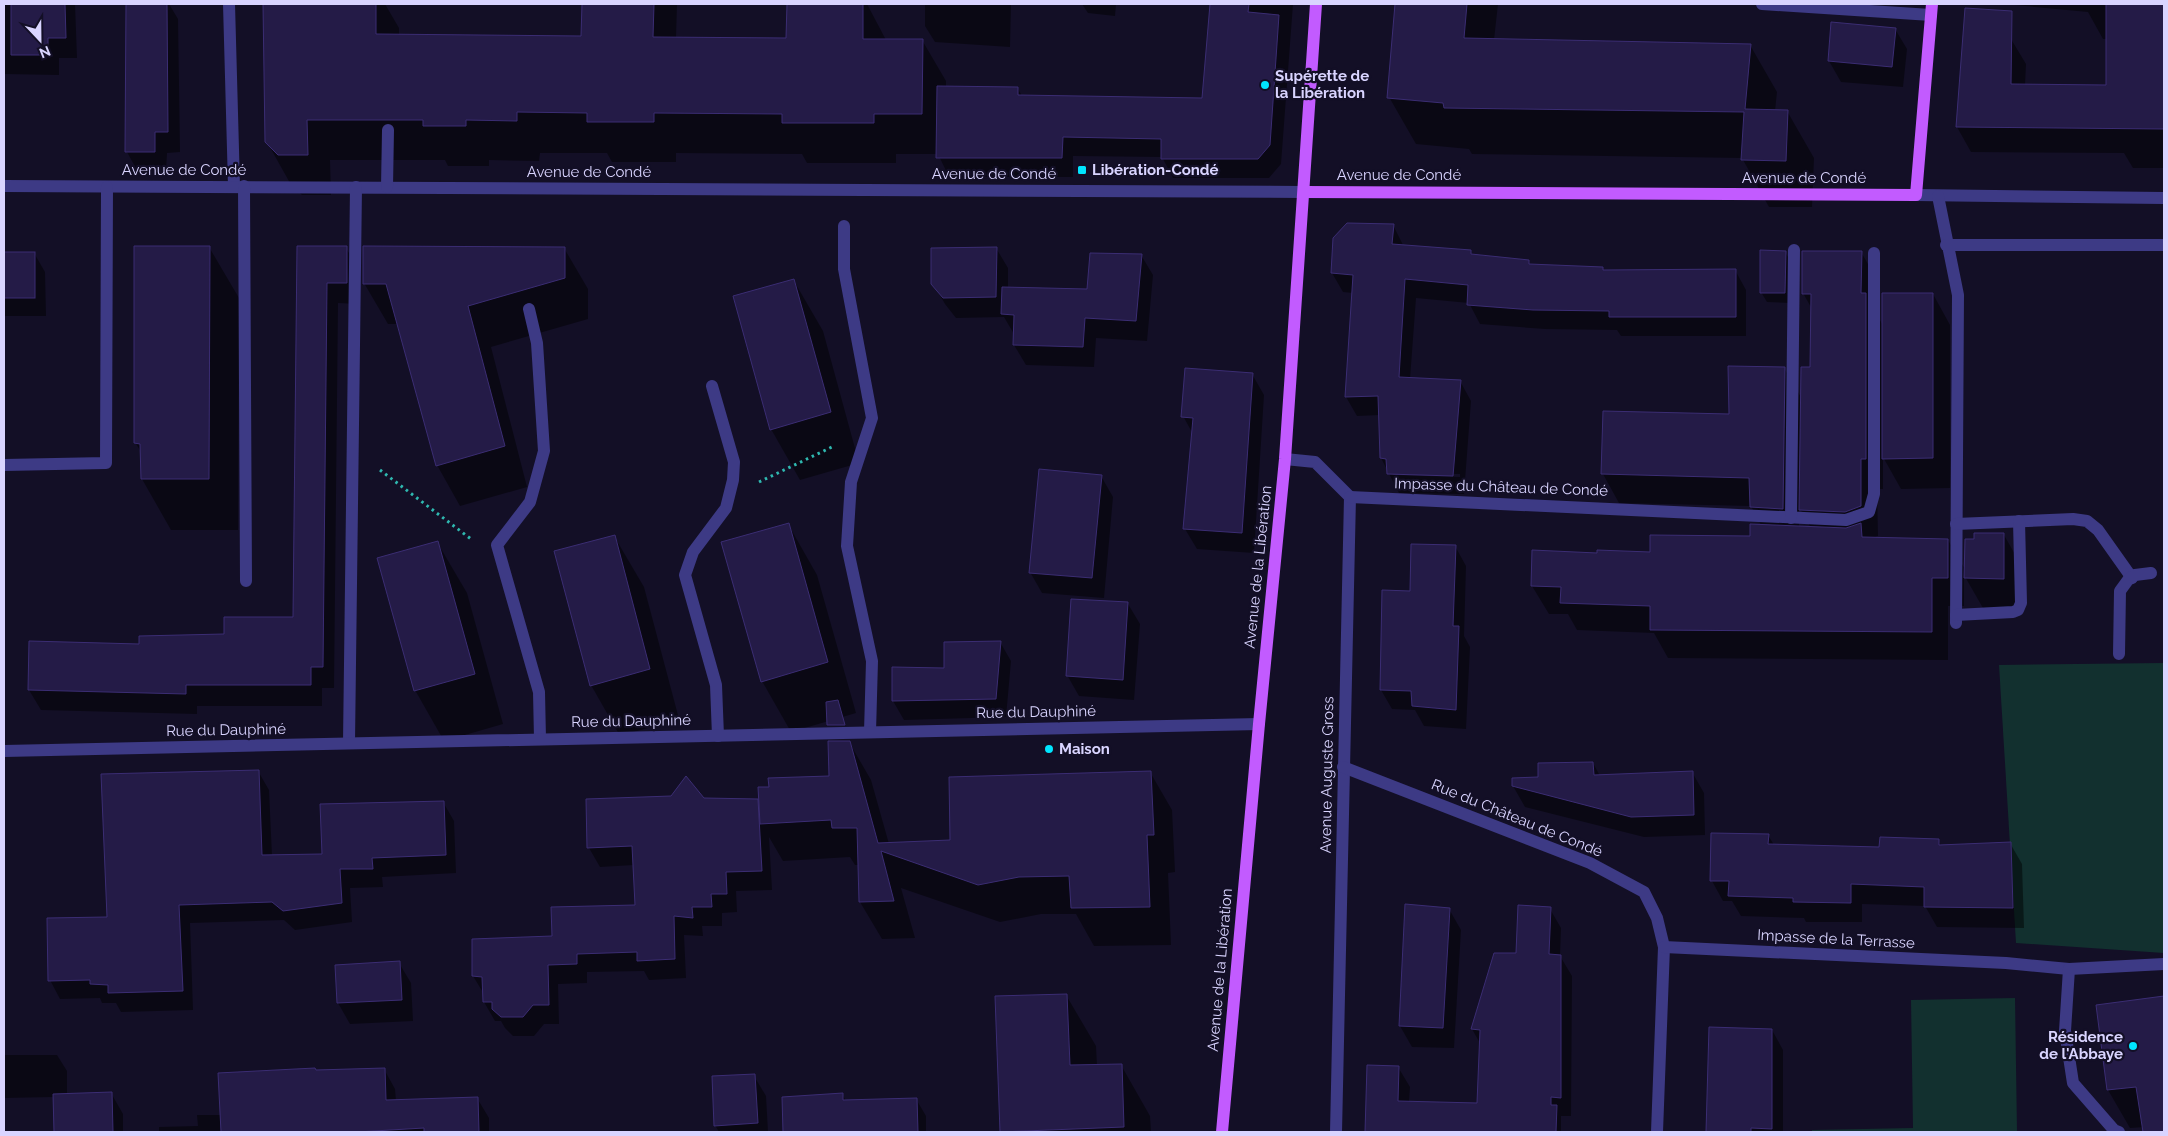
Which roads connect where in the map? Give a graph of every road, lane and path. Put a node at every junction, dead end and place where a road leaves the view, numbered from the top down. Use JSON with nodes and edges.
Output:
{"nodes":[{"id":1,"x":228,"y":4,"type":"edge"},
{"id":2,"x":1316,"y":4,"type":"edge"},
{"id":3,"x":1762,"y":4,"type":"edge"},
{"id":4,"x":1931,"y":10,"type":"edge"},
{"id":5,"x":388,"y":130,"type":"dead end"},
{"id":6,"x":4,"y":186,"type":"edge"},
{"id":7,"x":239,"y":186,"type":"junction"},
{"id":8,"x":356,"y":186,"type":"junction"},
{"id":9,"x":107,"y":187,"type":"junction"},
{"id":10,"x":387,"y":187,"type":"junction"},
{"id":11,"x":1304,"y":192,"type":"junction"},
{"id":12,"x":1916,"y":195,"type":"junction"},
{"id":13,"x":1938,"y":196,"type":"junction"},
{"id":14,"x":2164,"y":198,"type":"edge"},
{"id":15,"x":844,"y":226,"type":"dead end"},
{"id":16,"x":1946,"y":245,"type":"junction"},
{"id":17,"x":2164,"y":245,"type":"edge"},
{"id":18,"x":1794,"y":250,"type":"dead end"},
{"id":19,"x":1874,"y":253,"type":"dead end"},
{"id":20,"x":529,"y":310,"type":"dead end"},
{"id":21,"x":712,"y":386,"type":"dead end"},
{"id":22,"x":869,"y":429,"type":"junction"},
{"id":23,"x":352,"y":449,"type":"junction"},
{"id":24,"x":1285,"y":458,"type":"junction"},
{"id":25,"x":4,"y":465,"type":"edge"},
{"id":26,"x":729,"y":496,"type":"junction"},
{"id":27,"x":1350,"y":497,"type":"junction"},
{"id":28,"x":1791,"y":518,"type":"junction"},
{"id":29,"x":2019,"y":521,"type":"junction"},
{"id":30,"x":1956,"y":524,"type":"junction"},
{"id":31,"x":496,"y":545,"type":"junction"},
{"id":32,"x":2151,"y":573,"type":"dead end"},
{"id":33,"x":2132,"y":578,"type":"junction"},
{"id":34,"x":246,"y":581,"type":"dead end"},
{"id":35,"x":2119,"y":654,"type":"dead end"},
{"id":36,"x":1259,"y":724,"type":"junction"},
{"id":37,"x":870,"y":732,"type":"junction"},
{"id":38,"x":718,"y":736,"type":"junction"},
{"id":39,"x":540,"y":739,"type":"junction"},
{"id":40,"x":349,"y":743,"type":"junction"},
{"id":41,"x":4,"y":750,"type":"edge"},
{"id":42,"x":1343,"y":767,"type":"junction"},
{"id":43,"x":1664,"y":947,"type":"junction"},
{"id":44,"x":2164,"y":964,"type":"edge"},
{"id":45,"x":2069,"y":969,"type":"junction"},
{"id":46,"x":1223,"y":1127,"type":"edge"},
{"id":47,"x":1336,"y":1132,"type":"edge"},
{"id":48,"x":1657,"y":1132,"type":"edge"},
{"id":49,"x":2118,"y":1132,"type":"edge"}],
"edges":[{"from":1,"to":7,"type":"street"},
{"from":2,"to":11,"type":"main road","name":"Avenue de la Libération"},
{"from":3,"to":4,"type":"street"},
{"from":4,"to":12,"type":"main road"},
{"from":5,"to":10,"type":"street"},
{"from":6,"to":9,"type":"street","name":"Avenue de Condé"},
{"from":7,"to":8,"type":"street","name":"Avenue de Condé"},
{"from":7,"to":9,"type":"street","name":"Avenue de Condé"},
{"from":7,"to":34,"type":"street"},
{"from":8,"to":10,"type":"street","name":"Avenue de Condé"},
{"from":8,"to":23,"type":"street"},
{"from":9,"to":25,"type":"street"},
{"from":10,"to":11,"type":"street","name":"Avenue de Condé"},
{"from":11,"to":12,"type":"main road","name":"Avenue de Condé"},
{"from":11,"to":24,"type":"main road","name":"Avenue de la Libération"},
{"from":12,"to":13,"type":"street","name":"Avenue de Condé"},
{"from":13,"to":14,"type":"street","name":"Avenue de Condé"},
{"from":13,"to":16,"type":"street"},
{"from":15,"to":22,"type":"street"},
{"from":16,"to":17,"type":"street"},
{"from":16,"to":30,"type":"street"},
{"from":18,"to":28,"type":"street"},
{"from":19,"to":28,"type":"street","name":"Impasse du Château de Condé"},
{"from":20,"to":31,"type":"street"},
{"from":21,"to":26,"type":"street"},
{"from":22,"to":26,"type":"path"},
{"from":22,"to":37,"type":"street"},
{"from":23,"to":31,"type":"path"},
{"from":23,"to":40,"type":"street"},
{"from":24,"to":27,"type":"street"},
{"from":24,"to":36,"type":"main road","name":"Avenue de la Libération"},
{"from":26,"to":38,"type":"street"},
{"from":27,"to":28,"type":"street","name":"Impasse du Château de Condé"},
{"from":27,"to":42,"type":"street","name":"Avenue Auguste Gross"},
{"from":29,"to":30,"type":"street"},
{"from":29,"to":30,"type":"street"},
{"from":29,"to":33,"type":"street"},
{"from":31,"to":39,"type":"street"},
{"from":32,"to":33,"type":"street"},
{"from":33,"to":35,"type":"street"},
{"from":36,"to":37,"type":"street","name":"Rue du Dauphiné"},
{"from":36,"to":46,"type":"main road","name":"Avenue de la Libération"},
{"from":37,"to":38,"type":"street","name":"Rue du Dauphiné"},
{"from":38,"to":39,"type":"street","name":"Rue du Dauphiné"},
{"from":39,"to":40,"type":"street","name":"Rue du Dauphiné"},
{"from":40,"to":41,"type":"street","name":"Rue du Dauphiné"},
{"from":42,"to":43,"type":"street","name":"Rue du Château de Condé"},
{"from":42,"to":47,"type":"street","name":"Avenue Auguste Gross"},
{"from":43,"to":45,"type":"street","name":"Impasse de la Terrasse"},
{"from":43,"to":48,"type":"street","name":"Rue du Château de Condé"},
{"from":44,"to":45,"type":"street","name":"Impasse de la Terrasse"},
{"from":45,"to":49,"type":"street"}]}
